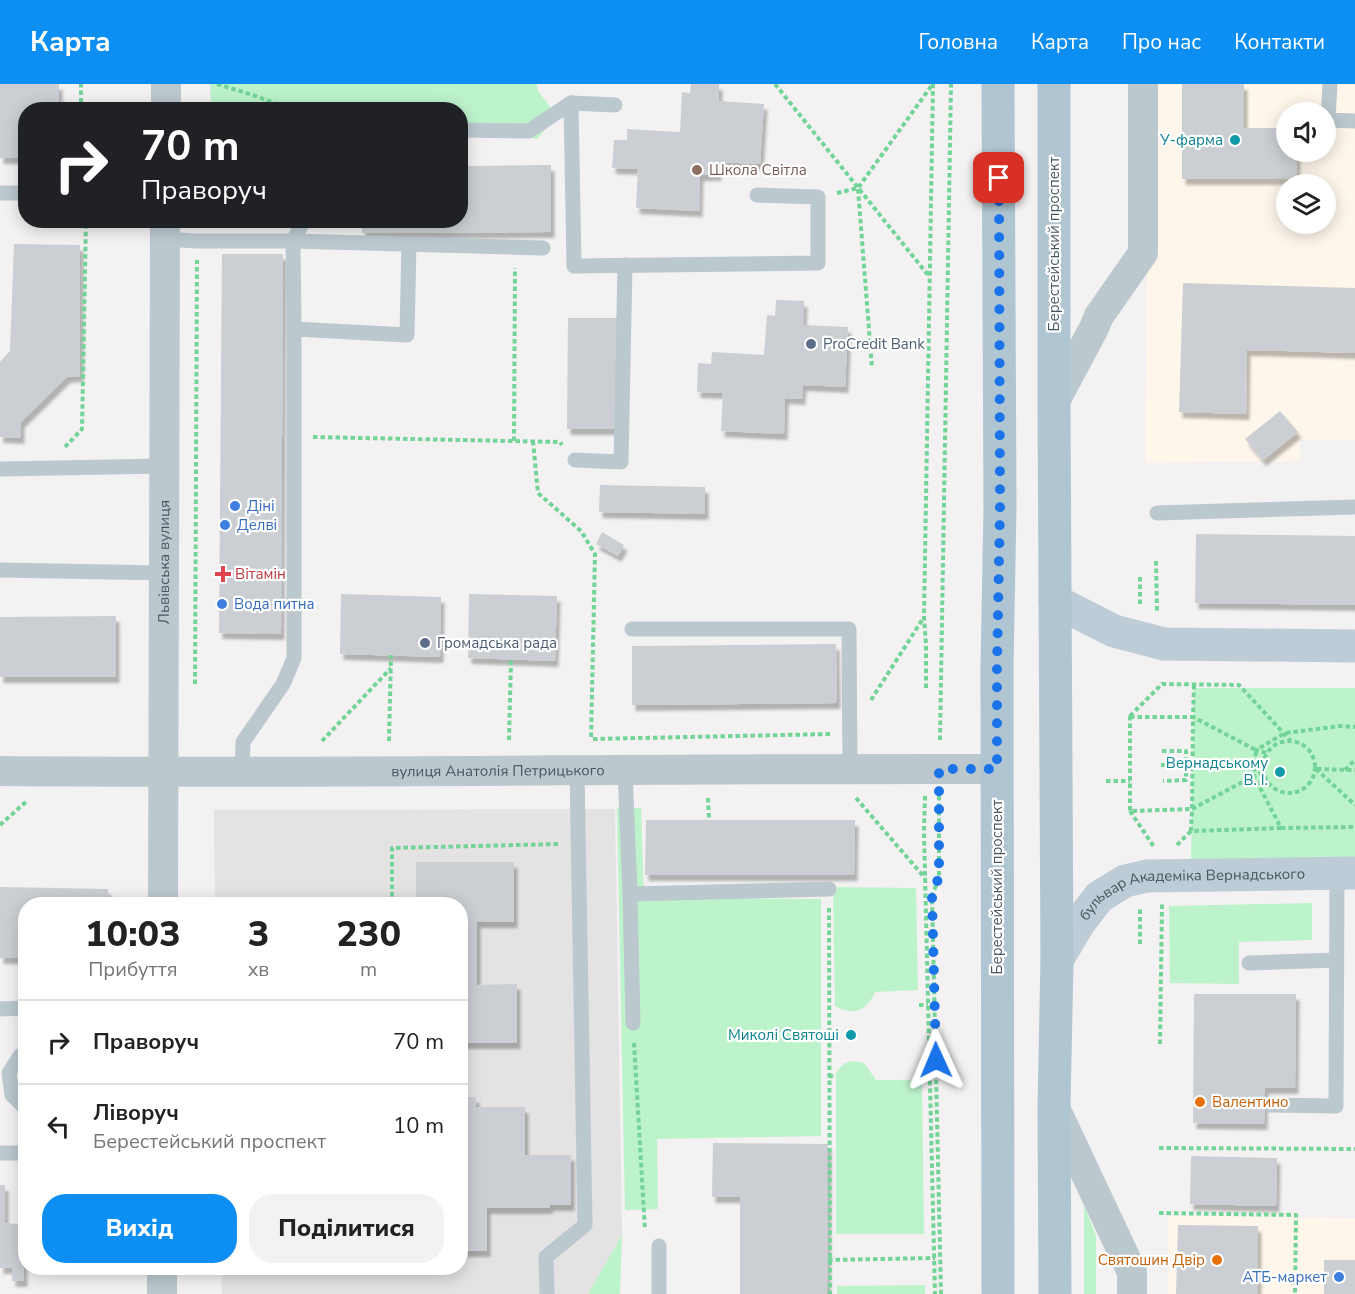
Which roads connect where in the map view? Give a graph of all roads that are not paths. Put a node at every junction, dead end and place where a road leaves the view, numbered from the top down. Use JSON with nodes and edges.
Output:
{"nodes":[{"id":1,"x":166,"y":84,"type":"edge"},
{"id":2,"x":998,"y":84,"type":"edge"},
{"id":3,"x":1054,"y":84,"type":"edge"},
{"id":4,"x":1143,"y":84,"type":"edge"},
{"id":5,"x":1330,"y":84,"type":"edge"},
{"id":6,"x":166,"y":102,"type":"edge"},
{"id":7,"x":571,"y":103,"type":"junction"},
{"id":8,"x":615,"y":105,"type":"dead end"},
{"id":9,"x":1355,"y":121,"type":"edge"},
{"id":10,"x":468,"y":130,"type":"edge"},
{"id":11,"x":0,"y":193,"type":"edge"},
{"id":12,"x":18,"y":193,"type":"edge"},
{"id":13,"x":757,"y":195,"type":"dead end"},
{"id":14,"x":300,"y":228,"type":"edge"},
{"id":15,"x":165,"y":230,"type":"edge"},
{"id":16,"x":293,"y":241,"type":"junction"},
{"id":17,"x":409,"y":244,"type":"junction"},
{"id":18,"x":543,"y":248,"type":"dead end"},
{"id":19,"x":625,"y":265,"type":"junction"},
{"id":20,"x":294,"y":329,"type":"junction"},
{"id":21,"x":1054,"y":403,"type":"junction"},
{"id":22,"x":575,"y":460,"type":"road end"},
{"id":23,"x":165,"y":466,"type":"junction"},
{"id":24,"x":0,"y":469,"type":"edge"},
{"id":25,"x":1355,"y":507,"type":"edge"},
{"id":26,"x":1157,"y":513,"type":"dead end"},
{"id":27,"x":0,"y":570,"type":"edge"},
{"id":28,"x":164,"y":573,"type":"junction"},
{"id":29,"x":1055,"y":601,"type":"junction"},
{"id":30,"x":632,"y":629,"type":"dead end"},
{"id":31,"x":1355,"y":646,"type":"edge"},
{"id":32,"x":997,"y":769,"type":"junction"},
{"id":33,"x":577,"y":770,"type":"junction"},
{"id":34,"x":625,"y":770,"type":"junction"},
{"id":35,"x":850,"y":770,"type":"junction"},
{"id":36,"x":0,"y":771,"type":"edge"},
{"id":37,"x":163,"y":773,"type":"junction"},
{"id":38,"x":242,"y":773,"type":"junction"},
{"id":39,"x":1346,"y":873,"type":"edge"},
{"id":40,"x":829,"y":889,"type":"road end"},
{"id":41,"x":630,"y":894,"type":"junction"},
{"id":42,"x":163,"y":897,"type":"edge"},
{"id":43,"x":1057,"y":960,"type":"junction"},
{"id":44,"x":1336,"y":960,"type":"junction"},
{"id":45,"x":1249,"y":963,"type":"dead end"},
{"id":46,"x":18,"y":1008,"type":"edge"},
{"id":47,"x":0,"y":1009,"type":"edge"},
{"id":48,"x":633,"y":1023,"type":"road end"},
{"id":49,"x":18,"y":1059,"type":"edge"},
{"id":50,"x":18,"y":1101,"type":"edge"},
{"id":51,"x":1271,"y":1105,"type":"dead end"},
{"id":52,"x":1054,"y":1106,"type":"junction"},
{"id":53,"x":0,"y":1153,"type":"edge"},
{"id":54,"x":18,"y":1153,"type":"edge"},
{"id":55,"x":659,"y":1246,"type":"dead end"},
{"id":56,"x":162,"y":1275,"type":"edge"},
{"id":57,"x":162,"y":1294,"type":"edge"},
{"id":58,"x":547,"y":1294,"type":"edge"},
{"id":59,"x":659,"y":1294,"type":"edge"},
{"id":60,"x":998,"y":1294,"type":"edge"},
{"id":61,"x":1055,"y":1294,"type":"edge"},
{"id":62,"x":1132,"y":1294,"type":"edge"}],
"edges":[{"from":1,"to":6,"type":"street"},
{"from":2,"to":32,"type":"main road","name":"Берестейський проспект"},
{"from":3,"to":21,"type":"main road","name":"Берестейський проспект"},
{"from":4,"to":21,"type":"street","name":"Берестейський проспект"},
{"from":5,"to":9,"type":"lane"},
{"from":7,"to":8,"type":"lane"},
{"from":7,"to":10,"type":"lane"},
{"from":7,"to":19,"type":"lane"},
{"from":11,"to":12,"type":"lane"},
{"from":13,"to":19,"type":"lane"},
{"from":14,"to":16,"type":"lane"},
{"from":15,"to":16,"type":"lane"},
{"from":15,"to":23,"type":"street","name":"Львівська вулиця"},
{"from":16,"to":17,"type":"lane"},
{"from":16,"to":20,"type":"lane"},
{"from":17,"to":18,"type":"lane"},
{"from":17,"to":20,"type":"lane"},
{"from":19,"to":22,"type":"lane"},
{"from":20,"to":38,"type":"lane"},
{"from":21,"to":29,"type":"main road","name":"Берестейський проспект"},
{"from":23,"to":24,"type":"lane"},
{"from":23,"to":28,"type":"street","name":"Львівська вулиця"},
{"from":25,"to":26,"type":"lane"},
{"from":27,"to":28,"type":"lane"},
{"from":28,"to":37,"type":"street","name":"Львівська вулиця"},
{"from":29,"to":31,"type":"main road"},
{"from":29,"to":43,"type":"main road","name":"Берестейський проспект"},
{"from":30,"to":35,"type":"lane"},
{"from":32,"to":35,"type":"street","name":"вулиця Анатолія Петрицького"},
{"from":32,"to":60,"type":"main road","name":"Берестейський проспект"},
{"from":33,"to":34,"type":"street","name":"вулиця Анатолія Петрицького"},
{"from":33,"to":38,"type":"street","name":"вулиця Анатолія Петрицького"},
{"from":33,"to":58,"type":"lane"},
{"from":34,"to":35,"type":"street","name":"вулиця Анатолія Петрицького"},
{"from":34,"to":41,"type":"lane"},
{"from":36,"to":37,"type":"street","name":"вулиця Анатолія Петрицького"},
{"from":37,"to":38,"type":"street","name":"вулиця Анатолія Петрицького"},
{"from":37,"to":42,"type":"street","name":"Львівська вулиця"},
{"from":39,"to":43,"type":"main road","name":"бульвар Академіка Вернадського"},
{"from":39,"to":44,"type":"lane"},
{"from":40,"to":41,"type":"lane"},
{"from":41,"to":48,"type":"lane"},
{"from":43,"to":52,"type":"main road","name":"Берестейський проспект"},
{"from":44,"to":45,"type":"lane"},
{"from":44,"to":51,"type":"lane"},
{"from":46,"to":47,"type":"lane"},
{"from":49,"to":50,"type":"lane"},
{"from":52,"to":61,"type":"main road","name":"Берестейський проспект"},
{"from":52,"to":62,"type":"street","name":"Берестейський проспект"},
{"from":53,"to":54,"type":"lane"},
{"from":55,"to":59,"type":"lane"},
{"from":56,"to":57,"type":"street"}]}
